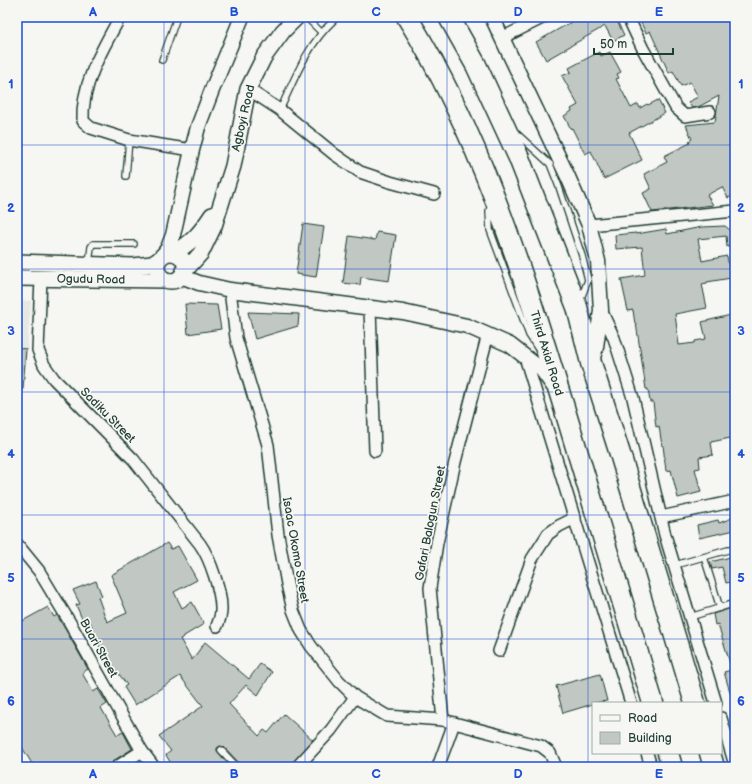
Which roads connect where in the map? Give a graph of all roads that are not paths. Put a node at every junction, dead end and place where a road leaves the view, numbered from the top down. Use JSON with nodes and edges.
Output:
{"nodes":[{"id":1,"x":120,"y":17,"type":"edge"},
{"id":2,"x":177,"y":17,"type":"edge"},
{"id":3,"x":297,"y":17,"type":"edge"},
{"id":4,"x":306,"y":17,"type":"edge"},
{"id":5,"x":406,"y":17,"type":"edge"},
{"id":6,"x":449,"y":17,"type":"edge"},
{"id":7,"x":492,"y":17,"type":"edge"},
{"id":8,"x":544,"y":17,"type":"edge"},
{"id":9,"x":628,"y":17,"type":"edge"},
{"id":10,"x":240,"y":18,"type":"edge"},
{"id":11,"x":334,"y":20,"type":"dead end"},
{"id":12,"x":321,"y":32,"type":"junction"},
{"id":13,"x":502,"y":38,"type":"junction"},
{"id":14,"x":162,"y":60,"type":"dead end"},
{"id":15,"x":248,"y":89,"type":"junction"},
{"id":16,"x":280,"y":110,"type":"junction"},
{"id":17,"x":710,"y":112,"type":"dead end"},
{"id":18,"x":500,"y":119,"type":"junction"},
{"id":19,"x":129,"y":140,"type":"junction"},
{"id":20,"x":192,"y":150,"type":"junction"},
{"id":21,"x":126,"y":176,"type":"dead end"},
{"id":22,"x":227,"y":186,"type":"junction"},
{"id":23,"x":434,"y":194,"type":"dead end"},
{"id":24,"x":735,"y":211,"type":"edge"},
{"id":25,"x":589,"y":225,"type":"junction"},
{"id":26,"x":134,"y":244,"type":"dead end"},
{"id":27,"x":164,"y":256,"type":"junction"},
{"id":28,"x":17,"y":262,"type":"edge"},
{"id":29,"x":89,"y":264,"type":"junction"},
{"id":30,"x":182,"y":274,"type":"junction"},
{"id":31,"x":17,"y":278,"type":"edge"},
{"id":32,"x":41,"y":279,"type":"junction"},
{"id":33,"x":165,"y":280,"type":"junction"},
{"id":34,"x":230,"y":290,"type":"junction"},
{"id":35,"x":577,"y":307,"type":"junction"},
{"id":36,"x":370,"y":309,"type":"junction"},
{"id":37,"x":601,"y":310,"type":"junction"},
{"id":38,"x":488,"y":334,"type":"junction"},
{"id":39,"x":525,"y":357,"type":"junction"},
{"id":40,"x":591,"y":363,"type":"junction"},
{"id":41,"x":562,"y":403,"type":"junction"},
{"id":42,"x":375,"y":451,"type":"dead end"},
{"id":43,"x":735,"y":501,"type":"edge"},
{"id":44,"x":661,"y":517,"type":"junction"},
{"id":45,"x":575,"y":518,"type":"junction"},
{"id":46,"x":17,"y":544,"type":"edge"},
{"id":47,"x":735,"y":550,"type":"edge"},
{"id":48,"x":704,"y":557,"type":"junction"},
{"id":49,"x":675,"y":565,"type":"junction"},
{"id":50,"x":735,"y":603,"type":"edge"},
{"id":51,"x":720,"y":608,"type":"junction"},
{"id":52,"x":690,"y":617,"type":"junction"},
{"id":53,"x":217,"y":626,"type":"dead end"},
{"id":54,"x":499,"y":652,"type":"dead end"},
{"id":55,"x":356,"y":697,"type":"junction"},
{"id":56,"x":632,"y":702,"type":"edge"},
{"id":57,"x":653,"y":702,"type":"edge"},
{"id":58,"x":695,"y":702,"type":"edge"},
{"id":59,"x":716,"y":702,"type":"edge"},
{"id":60,"x":442,"y":720,"type":"junction"},
{"id":61,"x":722,"y":721,"type":"edge"},
{"id":62,"x":454,"y":724,"type":"junction"},
{"id":63,"x":221,"y":750,"type":"dead end"},
{"id":64,"x":142,"y":751,"type":"junction"},
{"id":65,"x":647,"y":754,"type":"edge"},
{"id":66,"x":668,"y":754,"type":"edge"},
{"id":67,"x":710,"y":754,"type":"edge"},
{"id":68,"x":735,"y":765,"type":"edge"},
{"id":69,"x":299,"y":766,"type":"edge"},
{"id":70,"x":117,"y":767,"type":"edge"},
{"id":71,"x":154,"y":767,"type":"edge"},
{"id":72,"x":237,"y":767,"type":"edge"},
{"id":73,"x":438,"y":767,"type":"edge"},
{"id":74,"x":556,"y":767,"type":"edge"},
{"id":75,"x":651,"y":767,"type":"edge"},
{"id":76,"x":672,"y":767,"type":"edge"},
{"id":77,"x":714,"y":767,"type":"edge"}],
"edges":[{"from":1,"to":19,"type":"street"},
{"from":2,"to":14,"type":"lane"},
{"from":3,"to":15,"type":"main road","name":"Agboyi Road"},
{"from":4,"to":12,"type":"lane"},
{"from":5,"to":41,"type":"highway","name":"Third Axial Road"},
{"from":6,"to":18,"type":"highway"},
{"from":7,"to":13,"type":"street"},
{"from":8,"to":13,"type":"street"},
{"from":9,"to":17,"type":"street"},
{"from":10,"to":20,"type":"street"},
{"from":11,"to":12,"type":"lane"},
{"from":12,"to":16,"type":"lane"},
{"from":13,"to":25,"type":"street"},
{"from":15,"to":16,"type":"street"},
{"from":15,"to":22,"type":"main road","name":"Agboyi Road"},
{"from":16,"to":23,"type":"street"},
{"from":18,"to":35,"type":"highway"},
{"from":18,"to":35,"type":"lane"},
{"from":19,"to":20,"type":"street"},
{"from":19,"to":21,"type":"lane"},
{"from":20,"to":27,"type":"street"},
{"from":22,"to":27,"type":"main road","name":"Ogudu Road"},
{"from":22,"to":30,"type":"main road"},
{"from":24,"to":25,"type":"street"},
{"from":25,"to":37,"type":"street"},
{"from":26,"to":29,"type":"lane"},
{"from":27,"to":29,"type":"main road","name":"Ogudu Road"},
{"from":27,"to":30,"type":"main road"},
{"from":27,"to":33,"type":"main road"},
{"from":28,"to":29,"type":"main road","name":"Ogudu Road"},
{"from":30,"to":33,"type":"main road"},
{"from":30,"to":34,"type":"street"},
{"from":31,"to":32,"type":"main road","name":"Ogudu Road"},
{"from":32,"to":33,"type":"main road","name":"Ogudu Road"},
{"from":32,"to":53,"type":"street","name":"Sadiku Street"},
{"from":34,"to":36,"type":"street"},
{"from":34,"to":55,"type":"street","name":"Isaac Okomo Street"},
{"from":35,"to":40,"type":"highway"},
{"from":36,"to":38,"type":"street"},
{"from":36,"to":42,"type":"street"},
{"from":37,"to":40,"type":"street"},
{"from":37,"to":44,"type":"street"},
{"from":38,"to":39,"type":"street"},
{"from":38,"to":60,"type":"street","name":"Gafari Balogun Street"},
{"from":39,"to":41,"type":"street"},
{"from":39,"to":45,"type":"street"},
{"from":40,"to":58,"type":"highway"},
{"from":41,"to":57,"type":"highway","name":"Third Axial Road"},
{"from":43,"to":44,"type":"street"},
{"from":44,"to":49,"type":"street"},
{"from":45,"to":54,"type":"street"},
{"from":45,"to":56,"type":"street"},
{"from":46,"to":64,"type":"street","name":"Buari Street"},
{"from":47,"to":48,"type":"lane"},
{"from":48,"to":49,"type":"lane"},
{"from":48,"to":51,"type":"lane"},
{"from":49,"to":52,"type":"street"},
{"from":50,"to":51,"type":"lane"},
{"from":51,"to":52,"type":"lane"},
{"from":52,"to":59,"type":"street"},
{"from":55,"to":60,"type":"street","name":"Isaac Okomo Street"},
{"from":55,"to":69,"type":"street"},
{"from":60,"to":62,"type":"street","name":"Isaac Okomo Street"},
{"from":61,"to":68,"type":"street"},
{"from":62,"to":73,"type":"street"},
{"from":62,"to":74,"type":"street","name":"Isaac Okomo Street"},
{"from":63,"to":72,"type":"lane"},
{"from":64,"to":70,"type":"street"},
{"from":64,"to":71,"type":"street","name":"Buari Street"},
{"from":65,"to":75,"type":"street"},
{"from":66,"to":76,"type":"highway"},
{"from":67,"to":77,"type":"highway"}]}
